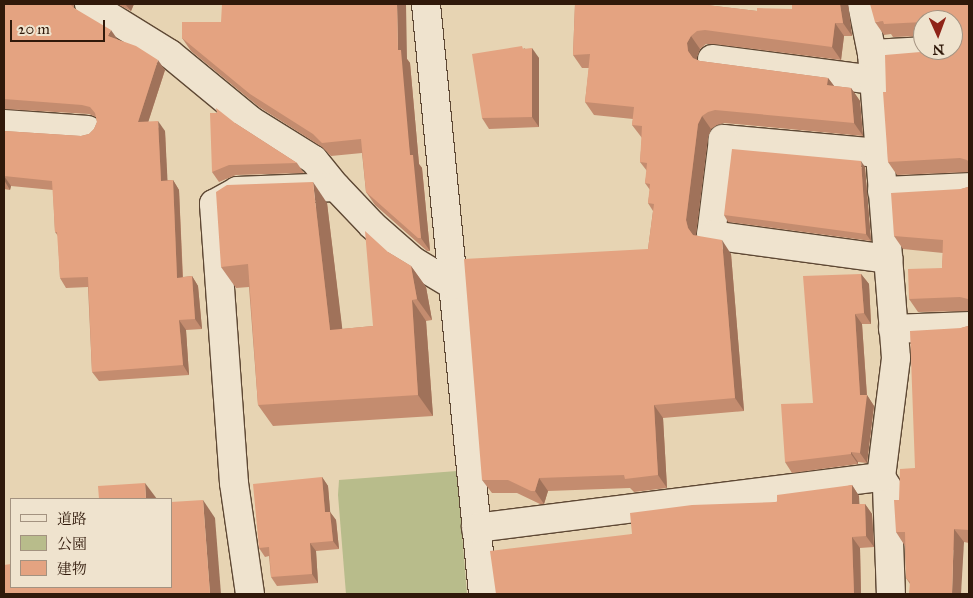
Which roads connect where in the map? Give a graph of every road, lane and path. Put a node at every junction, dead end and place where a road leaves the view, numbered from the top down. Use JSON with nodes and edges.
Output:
{"nodes":[{"id":1,"x":89,"y":4,"type":"edge"},
{"id":2,"x":426,"y":4,"type":"edge"},
{"id":3,"x":862,"y":4,"type":"edge"},
{"id":4,"x":913,"y":58,"type":"edge"},
{"id":5,"x":712,"y":59,"type":"dead end"},
{"id":6,"x":873,"y":67,"type":"junction"},
{"id":7,"x":4,"y":124,"type":"edge"},
{"id":8,"x":88,"y":130,"type":"dead end"},
{"id":9,"x":879,"y":153,"type":"junction"},
{"id":10,"x":336,"y":187,"type":"junction"},
{"id":11,"x":969,"y":187,"type":"edge"},
{"id":12,"x":882,"y":191,"type":"junction"},
{"id":13,"x":888,"y":259,"type":"junction"},
{"id":14,"x":453,"y":285,"type":"junction"},
{"id":15,"x":969,"y":326,"type":"edge"},
{"id":16,"x":893,"y":329,"type":"junction"},
{"id":17,"x":880,"y":477,"type":"junction"},
{"id":18,"x":476,"y":528,"type":"junction"},
{"id":19,"x":250,"y":594,"type":"edge"},
{"id":20,"x":483,"y":594,"type":"edge"},
{"id":21,"x":891,"y":594,"type":"edge"}],
"edges":[{"from":1,"to":10,"type":"street"},
{"from":2,"to":14,"type":"street"},
{"from":3,"to":6,"type":"street"},
{"from":4,"to":6,"type":"street"},
{"from":5,"to":6,"type":"street"},
{"from":6,"to":9,"type":"street"},
{"from":7,"to":8,"type":"street"},
{"from":9,"to":12,"type":"street"},
{"from":9,"to":13,"type":"street"},
{"from":10,"to":14,"type":"street"},
{"from":10,"to":19,"type":"street"},
{"from":11,"to":12,"type":"street"},
{"from":12,"to":13,"type":"street"},
{"from":13,"to":16,"type":"street"},
{"from":14,"to":18,"type":"street"},
{"from":15,"to":16,"type":"street"},
{"from":16,"to":17,"type":"street"},
{"from":17,"to":18,"type":"street"},
{"from":17,"to":21,"type":"street"},
{"from":18,"to":20,"type":"street"}]}
